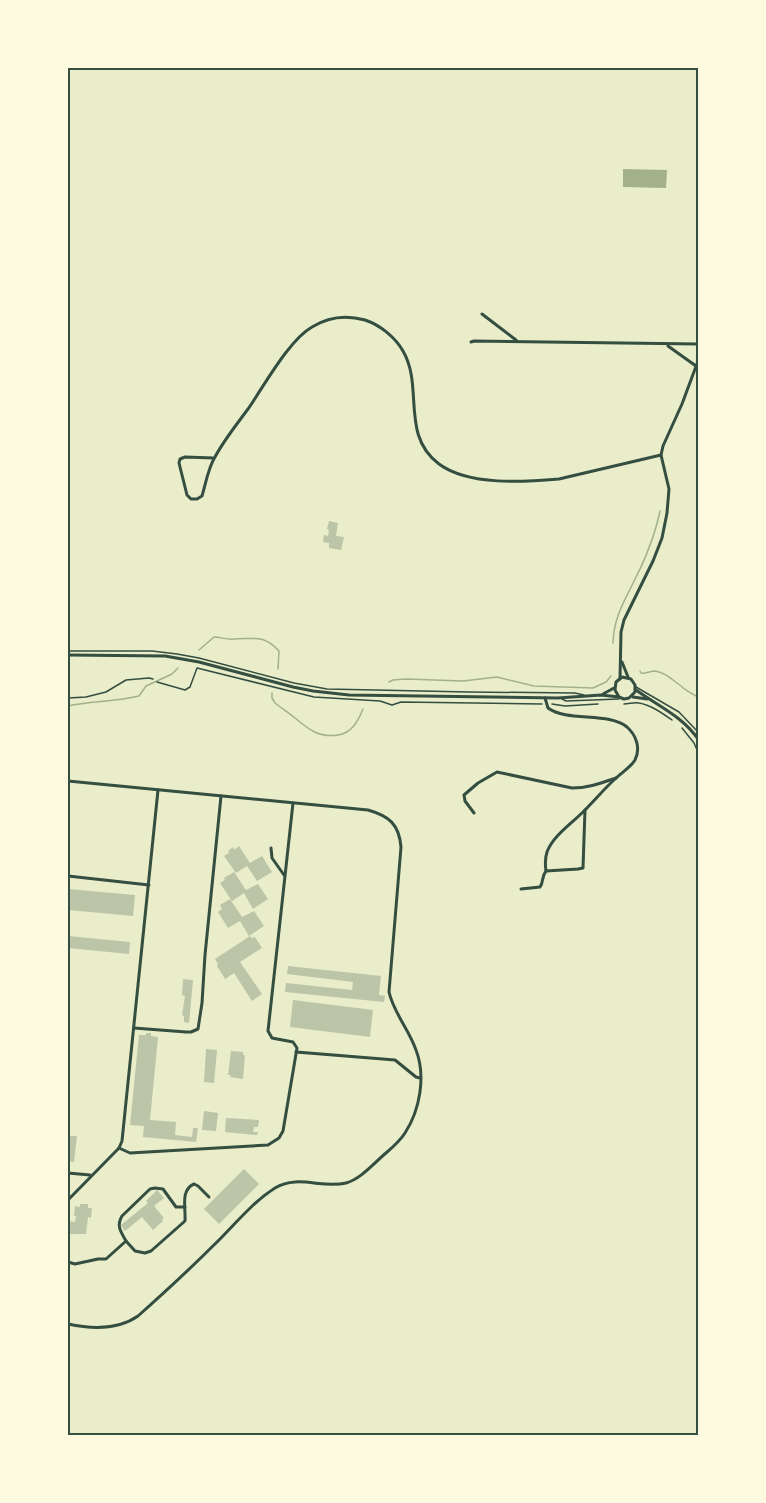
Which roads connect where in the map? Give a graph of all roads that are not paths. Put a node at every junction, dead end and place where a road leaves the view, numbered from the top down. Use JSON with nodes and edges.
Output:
{"nodes":[{"id":1,"x":482,"y":314,"type":"dead end"},
{"id":2,"x":518,"y":341,"type":"junction"},
{"id":3,"x":471,"y":342,"type":"dead end"},
{"id":4,"x":699,"y":344,"type":"edge"},
{"id":5,"x":666,"y":345,"type":"junction"},
{"id":6,"x":699,"y":361,"type":"edge"},
{"id":7,"x":696,"y":366,"type":"junction"},
{"id":8,"x":661,"y":455,"type":"junction"},
{"id":9,"x":214,"y":458,"type":"junction"},
{"id":10,"x":68,"y":653,"type":"edge"},
{"id":11,"x":621,"y":660,"type":"junction"},
{"id":12,"x":628,"y":678,"type":"junction"},
{"id":13,"x":620,"y":679,"type":"junction"},
{"id":14,"x":614,"y":688,"type":"junction"},
{"id":15,"x":636,"y":688,"type":"junction"},
{"id":16,"x":601,"y":695,"type":"junction"},
{"id":17,"x":590,"y":696,"type":"junction"},
{"id":18,"x":619,"y":697,"type":"junction"},
{"id":19,"x":632,"y":697,"type":"junction"},
{"id":20,"x":546,"y":698,"type":"junction"},
{"id":21,"x":558,"y":698,"type":"junction"},
{"id":22,"x":624,"y":699,"type":"junction"},
{"id":23,"x":649,"y":700,"type":"junction"},
{"id":24,"x":699,"y":732,"type":"edge"},
{"id":25,"x":699,"y":739,"type":"edge"},
{"id":26,"x":617,"y":777,"type":"junction"},
{"id":27,"x":68,"y":781,"type":"edge"},
{"id":28,"x":158,"y":790,"type":"junction"},
{"id":29,"x":221,"y":796,"type":"junction"},
{"id":30,"x":293,"y":803,"type":"junction"},
{"id":31,"x":585,"y":810,"type":"junction"},
{"id":32,"x":474,"y":813,"type":"dead end"},
{"id":33,"x":271,"y":848,"type":"dead end"},
{"id":34,"x":546,"y":871,"type":"junction"},
{"id":35,"x":68,"y":876,"type":"edge"},
{"id":36,"x":285,"y":876,"type":"junction"},
{"id":37,"x":148,"y":885,"type":"junction"},
{"id":38,"x":520,"y":889,"type":"dead end"},
{"id":39,"x":134,"y":1028,"type":"junction"},
{"id":40,"x":297,"y":1052,"type":"junction"},
{"id":41,"x":421,"y":1078,"type":"junction"},
{"id":42,"x":119,"y":1148,"type":"junction"},
{"id":43,"x":68,"y":1173,"type":"edge"},
{"id":44,"x":90,"y":1175,"type":"junction"},
{"id":45,"x":209,"y":1197,"type":"dead end"},
{"id":46,"x":68,"y":1200,"type":"edge"},
{"id":47,"x":185,"y":1207,"type":"junction"},
{"id":48,"x":126,"y":1241,"type":"junction"},
{"id":49,"x":68,"y":1262,"type":"edge"},
{"id":50,"x":68,"y":1324,"type":"edge"}],
"edges":[{"from":1,"to":2,"type":"street"},
{"from":2,"to":3,"type":"street"},
{"from":2,"to":5,"type":"street"},
{"from":4,"to":5,"type":"street"},
{"from":5,"to":7,"type":"street"},
{"from":6,"to":7,"type":"street"},
{"from":7,"to":8,"type":"street"},
{"from":8,"to":9,"type":"street"},
{"from":8,"to":11,"type":"street"},
{"from":9,"to":9,"type":"street"},
{"from":10,"to":17,"type":"lane"},
{"from":10,"to":20,"type":"street"},
{"from":11,"to":12,"type":"street"},
{"from":11,"to":13,"type":"street"},
{"from":12,"to":13,"type":"street"},
{"from":12,"to":15,"type":"street"},
{"from":13,"to":14,"type":"street"},
{"from":14,"to":16,"type":"street"},
{"from":14,"to":18,"type":"street"},
{"from":15,"to":19,"type":"street"},
{"from":15,"to":23,"type":"street"},
{"from":15,"to":24,"type":"lane"},
{"from":16,"to":17,"type":"street"},
{"from":16,"to":18,"type":"street"},
{"from":17,"to":21,"type":"street"},
{"from":18,"to":22,"type":"street"},
{"from":19,"to":22,"type":"street"},
{"from":19,"to":23,"type":"street"},
{"from":20,"to":21,"type":"street"},
{"from":20,"to":26,"type":"street"},
{"from":21,"to":22,"type":"lane"},
{"from":23,"to":25,"type":"street"},
{"from":26,"to":31,"type":"street"},
{"from":26,"to":32,"type":"street"},
{"from":27,"to":28,"type":"street"},
{"from":28,"to":29,"type":"street"},
{"from":28,"to":37,"type":"street"},
{"from":29,"to":30,"type":"street"},
{"from":29,"to":39,"type":"street"},
{"from":30,"to":36,"type":"street"},
{"from":30,"to":41,"type":"street"},
{"from":31,"to":34,"type":"street"},
{"from":31,"to":34,"type":"street"},
{"from":33,"to":36,"type":"street"},
{"from":34,"to":38,"type":"street"},
{"from":35,"to":37,"type":"street"},
{"from":36,"to":40,"type":"street"},
{"from":37,"to":39,"type":"street"},
{"from":39,"to":42,"type":"street"},
{"from":40,"to":41,"type":"street"},
{"from":40,"to":42,"type":"street"},
{"from":41,"to":50,"type":"street"},
{"from":42,"to":44,"type":"street"},
{"from":43,"to":44,"type":"street"},
{"from":44,"to":46,"type":"street"},
{"from":45,"to":47,"type":"street"},
{"from":47,"to":48,"type":"street"},
{"from":47,"to":48,"type":"street"},
{"from":48,"to":49,"type":"street"}]}
